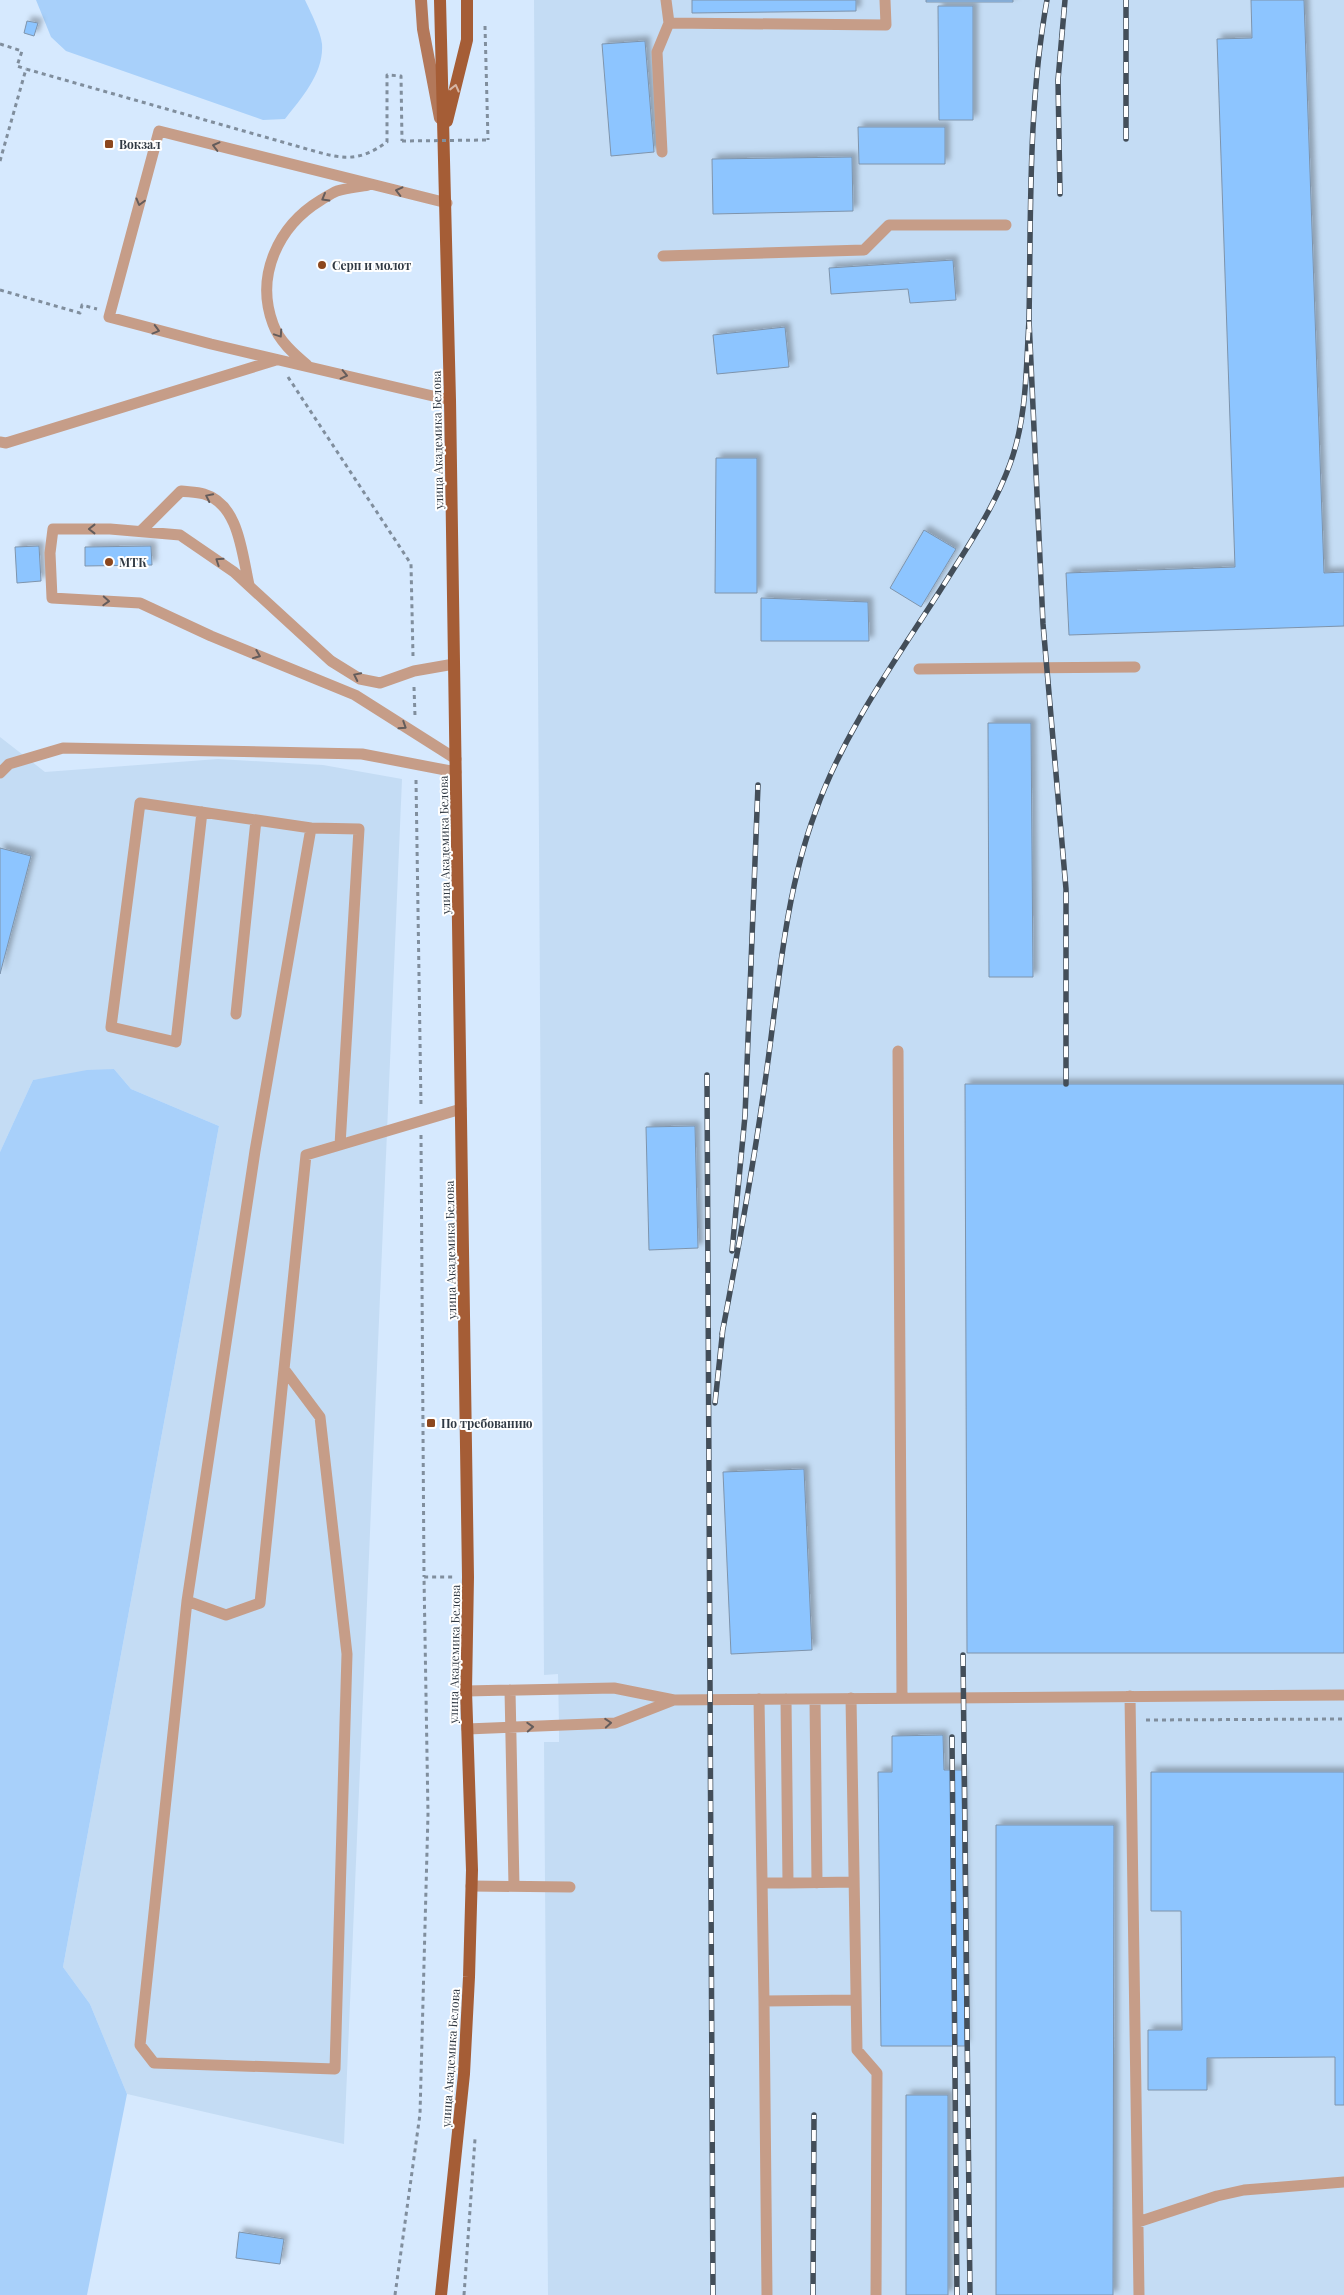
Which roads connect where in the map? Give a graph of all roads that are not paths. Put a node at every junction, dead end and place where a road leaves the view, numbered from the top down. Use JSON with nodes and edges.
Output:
{"nodes":[{"id":1,"x":421,"y":0,"type":"edge"},
{"id":2,"x":440,"y":0,"type":"edge"},
{"id":3,"x":467,"y":0,"type":"edge"},
{"id":4,"x":666,"y":0,"type":"edge"},
{"id":5,"x":885,"y":0,"type":"edge"},
{"id":6,"x":669,"y":23,"type":"junction"},
{"id":7,"x":443,"y":136,"type":"junction"},
{"id":8,"x":662,"y":152,"type":"dead end"},
{"id":9,"x":372,"y":185,"type":"junction"},
{"id":10,"x":446,"y":203,"type":"junction"},
{"id":11,"x":1006,"y":225,"type":"dead end"},
{"id":12,"x":663,"y":256,"type":"dead end"},
{"id":13,"x":277,"y":360,"type":"junction"},
{"id":14,"x":310,"y":367,"type":"junction"},
{"id":15,"x":450,"y":400,"type":"junction"},
{"id":16,"x":0,"y":442,"type":"edge"},
{"id":17,"x":141,"y":531,"type":"junction"},
{"id":18,"x":249,"y":585,"type":"junction"},
{"id":19,"x":454,"y":664,"type":"junction"},
{"id":20,"x":1136,"y":667,"type":"dead end"},
{"id":21,"x":919,"y":669,"type":"dead end"},
{"id":22,"x":456,"y":766,"type":"junction"},
{"id":23,"x":0,"y":773,"type":"edge"},
{"id":24,"x":202,"y":812,"type":"junction"},
{"id":25,"x":256,"y":820,"type":"junction"},
{"id":26,"x":311,"y":828,"type":"junction"},
{"id":27,"x":236,"y":1014,"type":"dead end"},
{"id":28,"x":898,"y":1051,"type":"dead end"},
{"id":29,"x":461,"y":1109,"type":"junction"},
{"id":30,"x":340,"y":1145,"type":"junction"},
{"id":31,"x":284,"y":1370,"type":"junction"},
{"id":32,"x":187,"y":1601,"type":"junction"},
{"id":33,"x":510,"y":1690,"type":"junction"},
{"id":34,"x":466,"y":1691,"type":"junction"},
{"id":35,"x":1344,"y":1695,"type":"edge"},
{"id":36,"x":1130,"y":1696,"type":"junction"},
{"id":37,"x":851,"y":1698,"type":"junction"},
{"id":38,"x":902,"y":1698,"type":"junction"},
{"id":39,"x":759,"y":1699,"type":"junction"},
{"id":40,"x":786,"y":1699,"type":"junction"},
{"id":41,"x":815,"y":1699,"type":"junction"},
{"id":42,"x":674,"y":1700,"type":"junction"},
{"id":43,"x":512,"y":1728,"type":"junction"},
{"id":44,"x":467,"y":1729,"type":"junction"},
{"id":45,"x":817,"y":1882,"type":"junction"},
{"id":46,"x":854,"y":1882,"type":"junction"},
{"id":47,"x":762,"y":1883,"type":"junction"},
{"id":48,"x":788,"y":1883,"type":"junction"},
{"id":49,"x":471,"y":1886,"type":"junction"},
{"id":50,"x":514,"y":1886,"type":"junction"},
{"id":51,"x":570,"y":1887,"type":"dead end"},
{"id":52,"x":856,"y":2000,"type":"junction"},
{"id":53,"x":764,"y":2001,"type":"junction"},
{"id":54,"x":1344,"y":2182,"type":"edge"},
{"id":55,"x":1138,"y":2222,"type":"junction"},
{"id":56,"x":441,"y":2295,"type":"edge"},
{"id":57,"x":767,"y":2295,"type":"edge"},
{"id":58,"x":876,"y":2295,"type":"edge"},
{"id":59,"x":1139,"y":2295,"type":"edge"}],
"edges":[{"from":1,"to":7,"type":"main road"},
{"from":2,"to":7,"type":"main road","name":"улица Академика Белова"},
{"from":7,"to":3,"type":"main road","one_way":true},
{"from":4,"to":6,"type":"lane"},
{"from":5,"to":6,"type":"lane"},
{"from":6,"to":8,"type":"lane"},
{"from":7,"to":10,"type":"main road","name":"улица Академика Белова"},
{"from":10,"to":9,"type":"lane","one_way":true},
{"from":9,"to":13,"type":"lane","one_way":true},
{"from":9,"to":14,"type":"lane","one_way":true},
{"from":10,"to":15,"type":"main road","name":"улица Академика Белова"},
{"from":11,"to":12,"type":"lane"},
{"from":13,"to":14,"type":"lane"},
{"from":13,"to":16,"type":"lane"},
{"from":14,"to":15,"type":"lane","one_way":true},
{"from":15,"to":19,"type":"main road","name":"улица Академика Белова"},
{"from":18,"to":17,"type":"lane","one_way":true},
{"from":18,"to":17,"type":"lane","one_way":true},
{"from":17,"to":22,"type":"lane","one_way":true},
{"from":19,"to":18,"type":"lane","one_way":true},
{"from":19,"to":22,"type":"main road","name":"улица Академика Белова"},
{"from":20,"to":21,"type":"lane"},
{"from":22,"to":23,"type":"lane"},
{"from":22,"to":29,"type":"main road","name":"улица Академика Белова"},
{"from":24,"to":24,"type":"lane"},
{"from":24,"to":25,"type":"lane"},
{"from":25,"to":26,"type":"lane"},
{"from":25,"to":27,"type":"lane"},
{"from":26,"to":30,"type":"lane"},
{"from":26,"to":32,"type":"lane"},
{"from":28,"to":38,"type":"lane"},
{"from":29,"to":30,"type":"lane"},
{"from":29,"to":34,"type":"main road","name":"улица Академика Белова"},
{"from":30,"to":31,"type":"lane"},
{"from":31,"to":32,"type":"lane"},
{"from":31,"to":32,"type":"lane"},
{"from":33,"to":34,"type":"lane"},
{"from":33,"to":42,"type":"lane"},
{"from":33,"to":43,"type":"lane"},
{"from":34,"to":44,"type":"main road","name":"улица Академика Белова"},
{"from":35,"to":36,"type":"lane"},
{"from":36,"to":38,"type":"lane"},
{"from":36,"to":55,"type":"lane"},
{"from":37,"to":38,"type":"lane"},
{"from":37,"to":41,"type":"lane"},
{"from":37,"to":46,"type":"lane"},
{"from":39,"to":40,"type":"lane"},
{"from":39,"to":42,"type":"lane"},
{"from":39,"to":47,"type":"lane"},
{"from":40,"to":41,"type":"lane"},
{"from":40,"to":48,"type":"lane"},
{"from":41,"to":45,"type":"lane"},
{"from":43,"to":42,"type":"lane","one_way":true},
{"from":43,"to":44,"type":"lane"},
{"from":43,"to":50,"type":"lane"},
{"from":44,"to":49,"type":"main road","name":"улица Академика Белова"},
{"from":45,"to":46,"type":"lane"},
{"from":45,"to":48,"type":"lane"},
{"from":46,"to":52,"type":"lane"},
{"from":47,"to":48,"type":"lane"},
{"from":47,"to":53,"type":"lane"},
{"from":49,"to":50,"type":"lane"},
{"from":49,"to":56,"type":"main road","name":"улица Академика Белова"},
{"from":50,"to":51,"type":"lane"},
{"from":52,"to":53,"type":"lane"},
{"from":52,"to":58,"type":"lane"},
{"from":53,"to":57,"type":"lane"},
{"from":54,"to":55,"type":"lane"},
{"from":55,"to":59,"type":"lane"}]}
